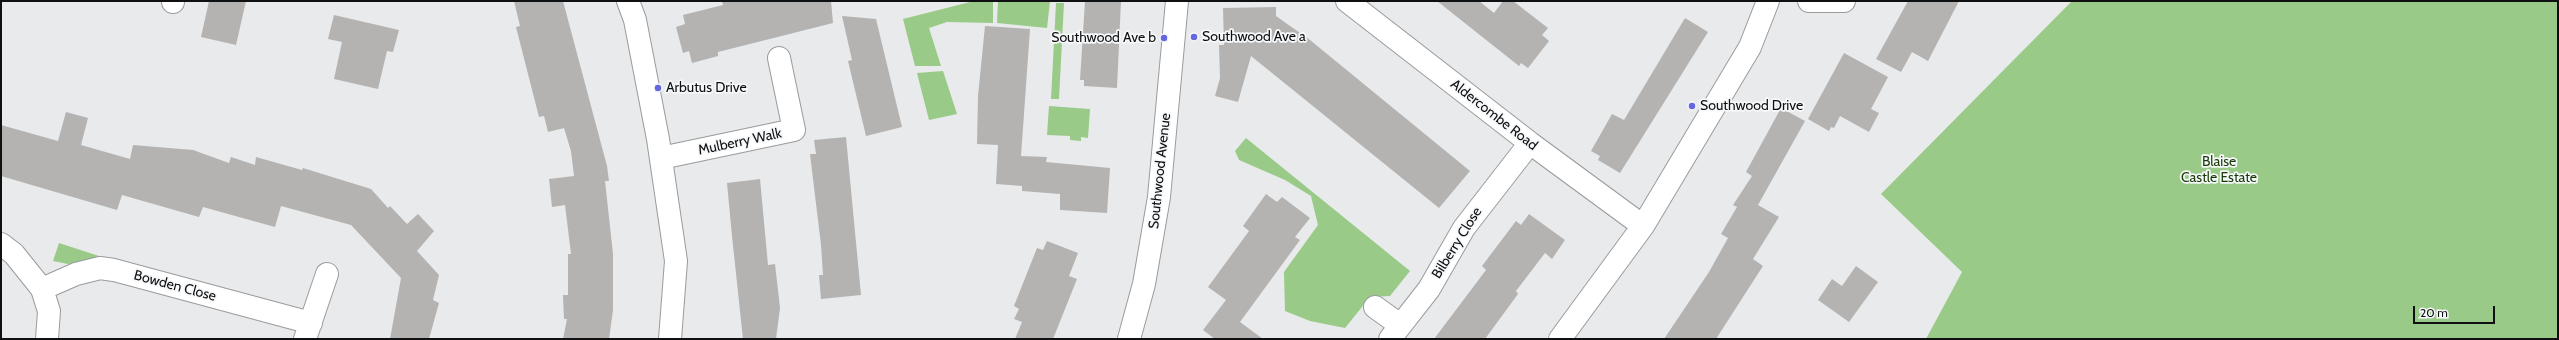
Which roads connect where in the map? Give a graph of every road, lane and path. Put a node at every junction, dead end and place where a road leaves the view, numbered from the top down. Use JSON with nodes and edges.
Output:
{"nodes":[{"id":1,"x":628,"y":1,"type":"edge"},
{"id":2,"x":1177,"y":1,"type":"edge"},
{"id":3,"x":1347,"y":1,"type":"edge"},
{"id":4,"x":1768,"y":1,"type":"edge"},
{"id":5,"x":1809,"y":1,"type":"edge"},
{"id":6,"x":1844,"y":1,"type":"edge"},
{"id":7,"x":779,"y":58,"type":"dead end"},
{"id":8,"x":1530,"y":143,"type":"junction"},
{"id":9,"x":661,"y":158,"type":"junction"},
{"id":10,"x":1643,"y":226,"type":"junction"},
{"id":11,"x":1,"y":244,"type":"edge"},
{"id":12,"x":328,"y":274,"type":"dead end"},
{"id":13,"x":42,"y":289,"type":"junction"},
{"id":14,"x":1375,"y":308,"type":"dead end"},
{"id":15,"x":308,"y":331,"type":"edge"},
{"id":16,"x":1395,"y":332,"type":"edge"},
{"id":17,"x":47,"y":339,"type":"edge"},
{"id":18,"x":670,"y":339,"type":"edge"},
{"id":19,"x":1129,"y":339,"type":"edge"},
{"id":20,"x":1560,"y":339,"type":"edge"}],
"edges":[{"from":1,"to":9,"type":"street"},
{"from":2,"to":19,"type":"street","name":"Southwood Avenue"},
{"from":3,"to":8,"type":"street","name":"Aldercombe Road"},
{"from":4,"to":10,"type":"street"},
{"from":5,"to":6,"type":"street"},
{"from":7,"to":9,"type":"street","name":"Mulberry Walk"},
{"from":8,"to":10,"type":"street","name":"Aldercombe Road"},
{"from":8,"to":16,"type":"street","name":"Bilberry Close"},
{"from":9,"to":18,"type":"street"},
{"from":10,"to":20,"type":"street"},
{"from":11,"to":13,"type":"street"},
{"from":12,"to":15,"type":"street","name":"Bowden Close"},
{"from":13,"to":15,"type":"street","name":"Bowden Close"},
{"from":13,"to":17,"type":"street"},
{"from":14,"to":16,"type":"street","name":"Bilberry Close"}]}
